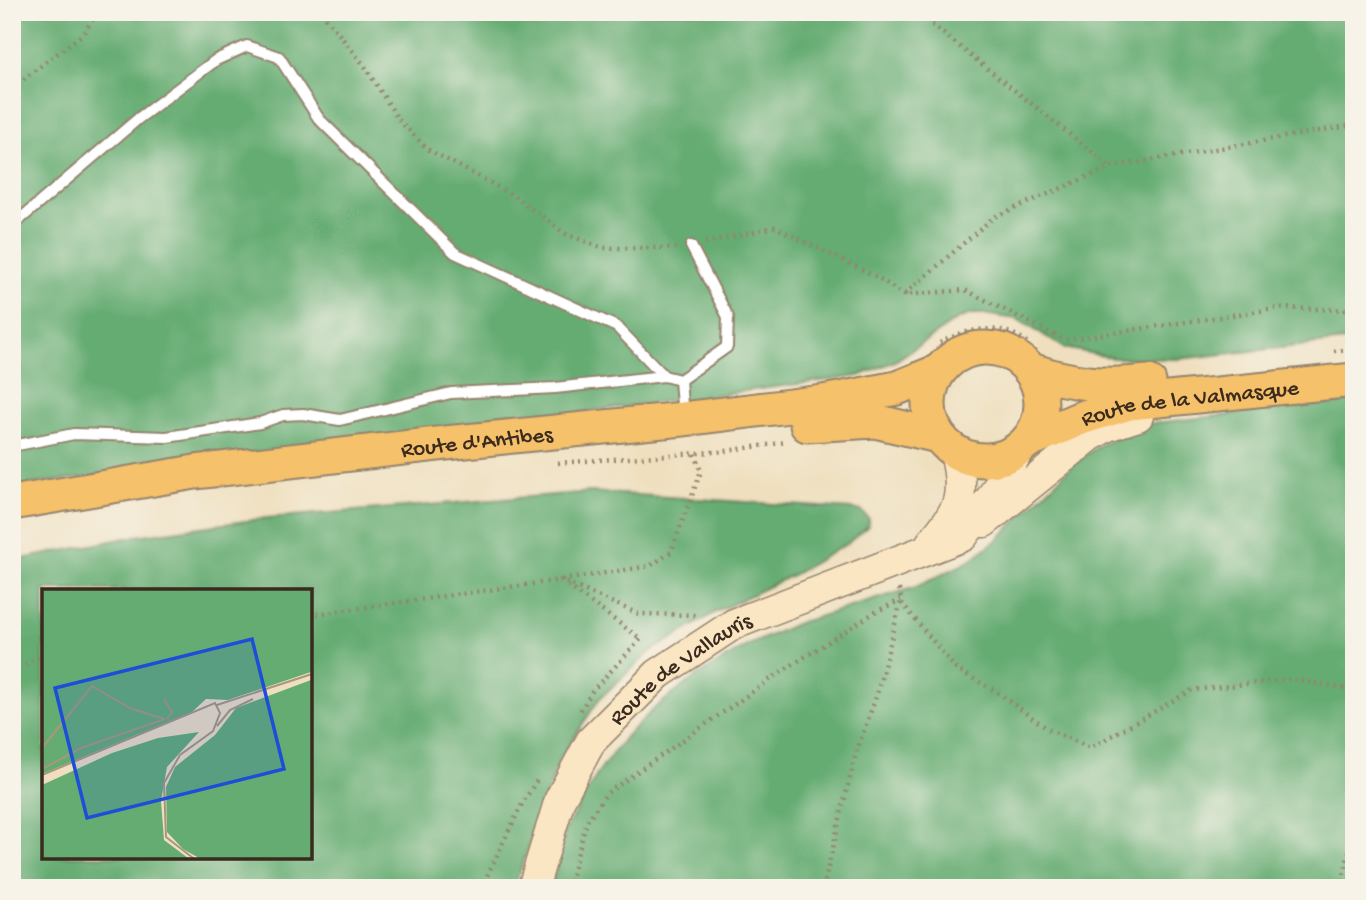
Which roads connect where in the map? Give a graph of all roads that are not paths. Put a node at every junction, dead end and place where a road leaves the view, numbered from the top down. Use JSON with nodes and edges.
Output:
{"nodes":[{"id":1,"x":12,"y":226,"type":"edge"},
{"id":2,"x":691,"y":246,"type":"road end"},
{"id":3,"x":1354,"y":360,"type":"edge"},
{"id":4,"x":1031,"y":370,"type":"junction"},
{"id":5,"x":939,"y":371,"type":"junction"},
{"id":6,"x":664,"y":376,"type":"junction"},
{"id":7,"x":680,"y":380,"type":"junction"},
{"id":8,"x":1354,"y":380,"type":"edge"},
{"id":9,"x":1295,"y":385,"type":"junction"},
{"id":10,"x":683,"y":419,"type":"junction"},
{"id":11,"x":947,"y":444,"type":"junction"},
{"id":12,"x":1024,"y":445,"type":"junction"},
{"id":13,"x":12,"y":446,"type":"edge"},
{"id":14,"x":12,"y":503,"type":"edge"},
{"id":15,"x":12,"y":518,"type":"edge"},
{"id":16,"x":963,"y":536,"type":"junction"},
{"id":17,"x":924,"y":552,"type":"junction"},
{"id":18,"x":533,"y":888,"type":"edge"}],
"edges":[{"from":1,"to":6,"type":"lane"},
{"from":2,"to":7,"type":"lane"},
{"from":3,"to":4,"type":"main road","name":"Route de la Valmasque"},
{"from":4,"to":5,"type":"main road"},
{"from":4,"to":12,"type":"main road"},
{"from":5,"to":10,"type":"main road","name":"Route d'Antibes"},
{"from":5,"to":11,"type":"main road"},
{"from":6,"to":7,"type":"lane"},
{"from":6,"to":13,"type":"lane"},
{"from":7,"to":10,"type":"lane"},
{"from":8,"to":9,"type":"main road","name":"Route de la Valmasque"},
{"from":9,"to":12,"type":"main road","name":"Route de la Valmasque"},
{"from":9,"to":16,"type":"main road","name":"Route de Vallauris"},
{"from":10,"to":14,"type":"main road","name":"Route d'Antibes"},
{"from":11,"to":12,"type":"main road"},
{"from":11,"to":15,"type":"main road","name":"Route d'Antibes"},
{"from":11,"to":17,"type":"main road","name":"Route de Vallauris"},
{"from":12,"to":16,"type":"main road"},
{"from":16,"to":17,"type":"main road","name":"Route de Vallauris"},
{"from":17,"to":18,"type":"main road","name":"Route de Vallauris"}]}
